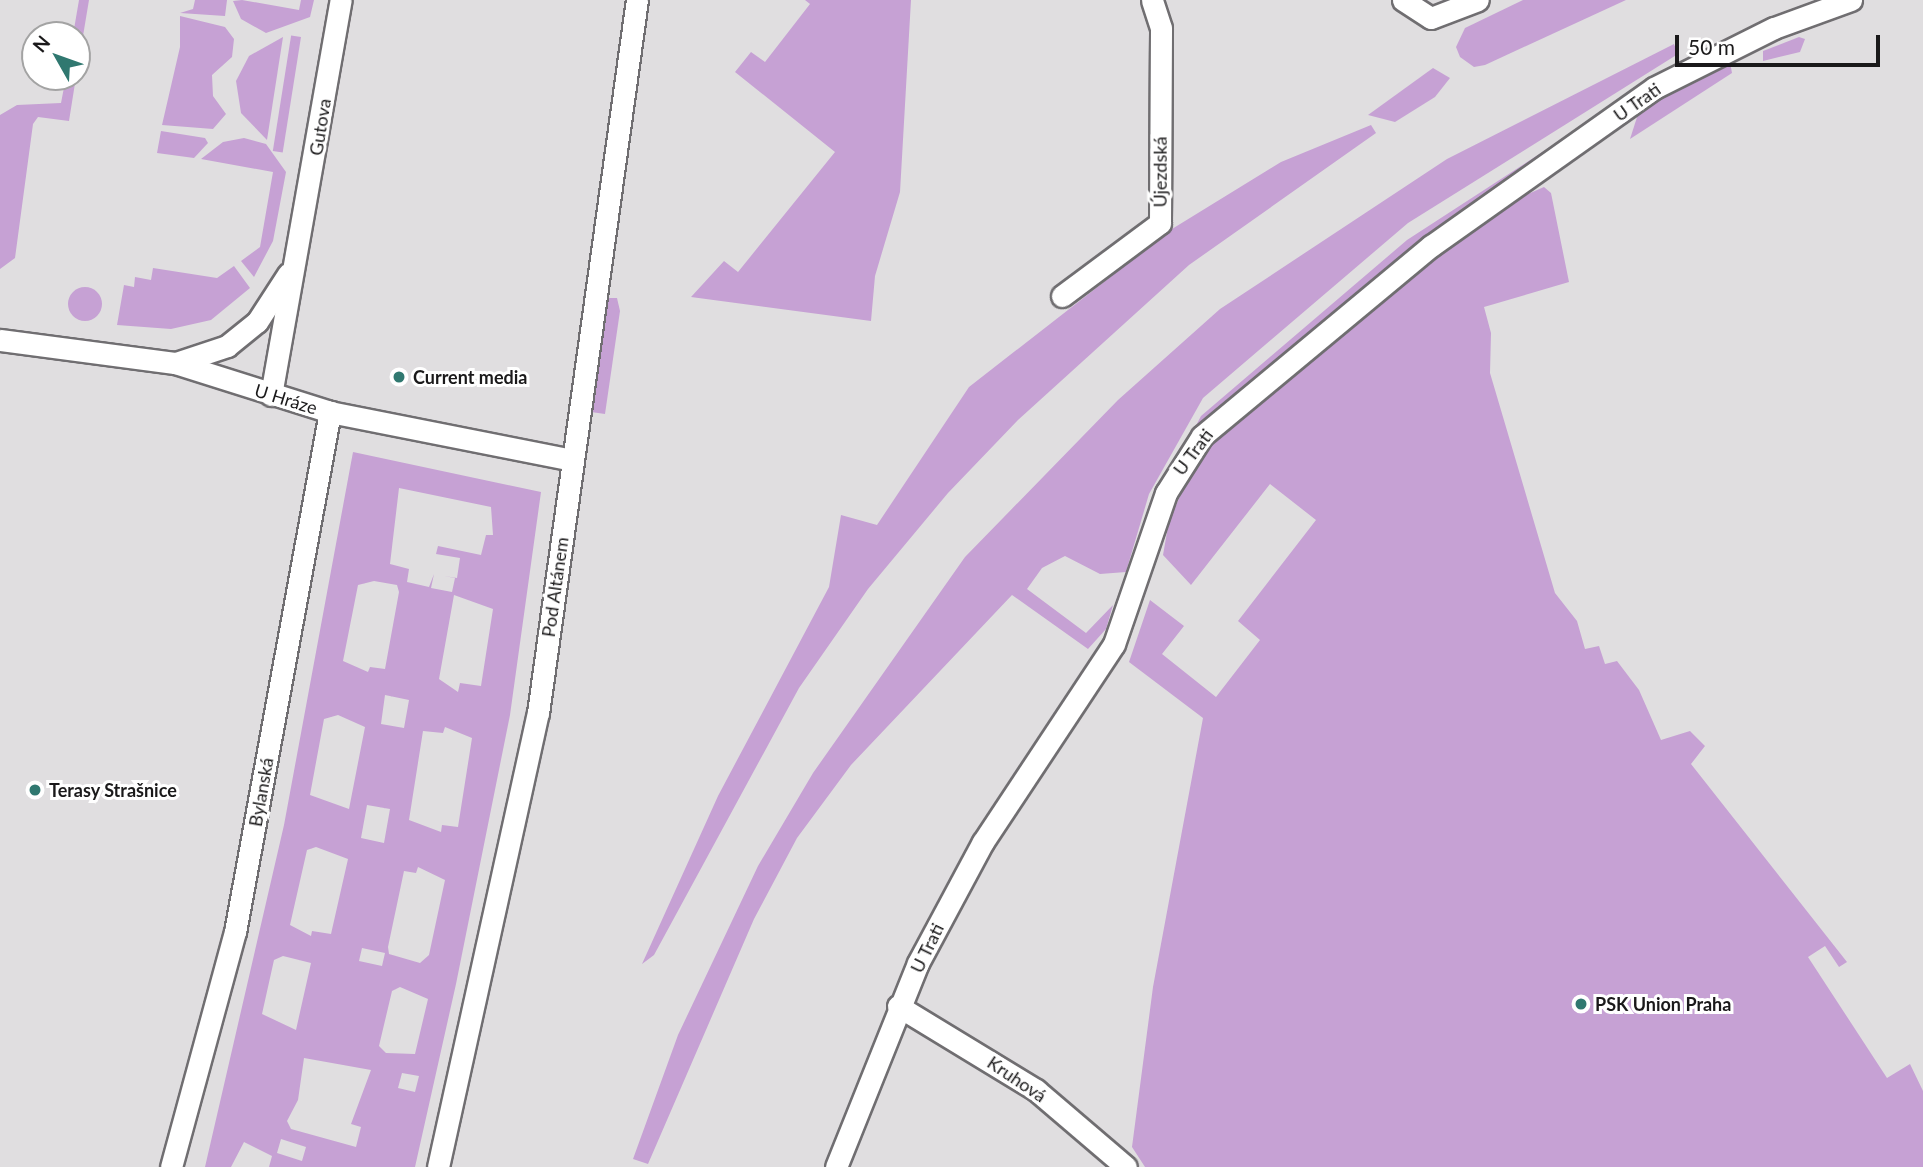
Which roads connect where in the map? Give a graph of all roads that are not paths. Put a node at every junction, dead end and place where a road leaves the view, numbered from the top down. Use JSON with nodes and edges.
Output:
{"nodes":[{"id":1,"x":341,"y":0,"type":"edge"},
{"id":2,"x":637,"y":0,"type":"edge"},
{"id":3,"x":1152,"y":0,"type":"edge"},
{"id":4,"x":1478,"y":0,"type":"edge"},
{"id":5,"x":1850,"y":0,"type":"edge"},
{"id":6,"x":1410,"y":8,"type":"edge"},
{"id":7,"x":299,"y":253,"type":"junction"},
{"id":8,"x":1062,"y":296,"type":"dead end"},
{"id":9,"x":0,"y":340,"type":"edge"},
{"id":10,"x":175,"y":363,"type":"junction"},
{"id":11,"x":271,"y":395,"type":"junction"},
{"id":12,"x":330,"y":412,"type":"junction"},
{"id":13,"x":572,"y":460,"type":"junction"},
{"id":14,"x":898,"y":1006,"type":"junction"},
{"id":15,"x":171,"y":1167,"type":"edge"},
{"id":16,"x":438,"y":1167,"type":"edge"},
{"id":17,"x":836,"y":1167,"type":"edge"},
{"id":18,"x":1126,"y":1167,"type":"edge"}],
"edges":[{"from":1,"to":7,"type":"street","name":"Gutova"},
{"from":2,"to":13,"type":"street","name":"Pod Altánem"},
{"from":3,"to":8,"type":"street","name":"Újezdská"},
{"from":4,"to":6,"type":"street"},
{"from":5,"to":14,"type":"street","name":"U Trati"},
{"from":7,"to":10,"type":"street","name":"Gutova"},
{"from":7,"to":11,"type":"street","name":"Gutova"},
{"from":9,"to":10,"type":"street","name":"U Hráze"},
{"from":10,"to":11,"type":"street","name":"U Hráze"},
{"from":11,"to":12,"type":"street","name":"U Hráze"},
{"from":12,"to":13,"type":"street","name":"U Hráze"},
{"from":12,"to":15,"type":"street","name":"Bylanská"},
{"from":13,"to":16,"type":"street","name":"Pod Altánem"},
{"from":14,"to":17,"type":"street","name":"U Trati"},
{"from":14,"to":18,"type":"street","name":"Kruhová"}]}
